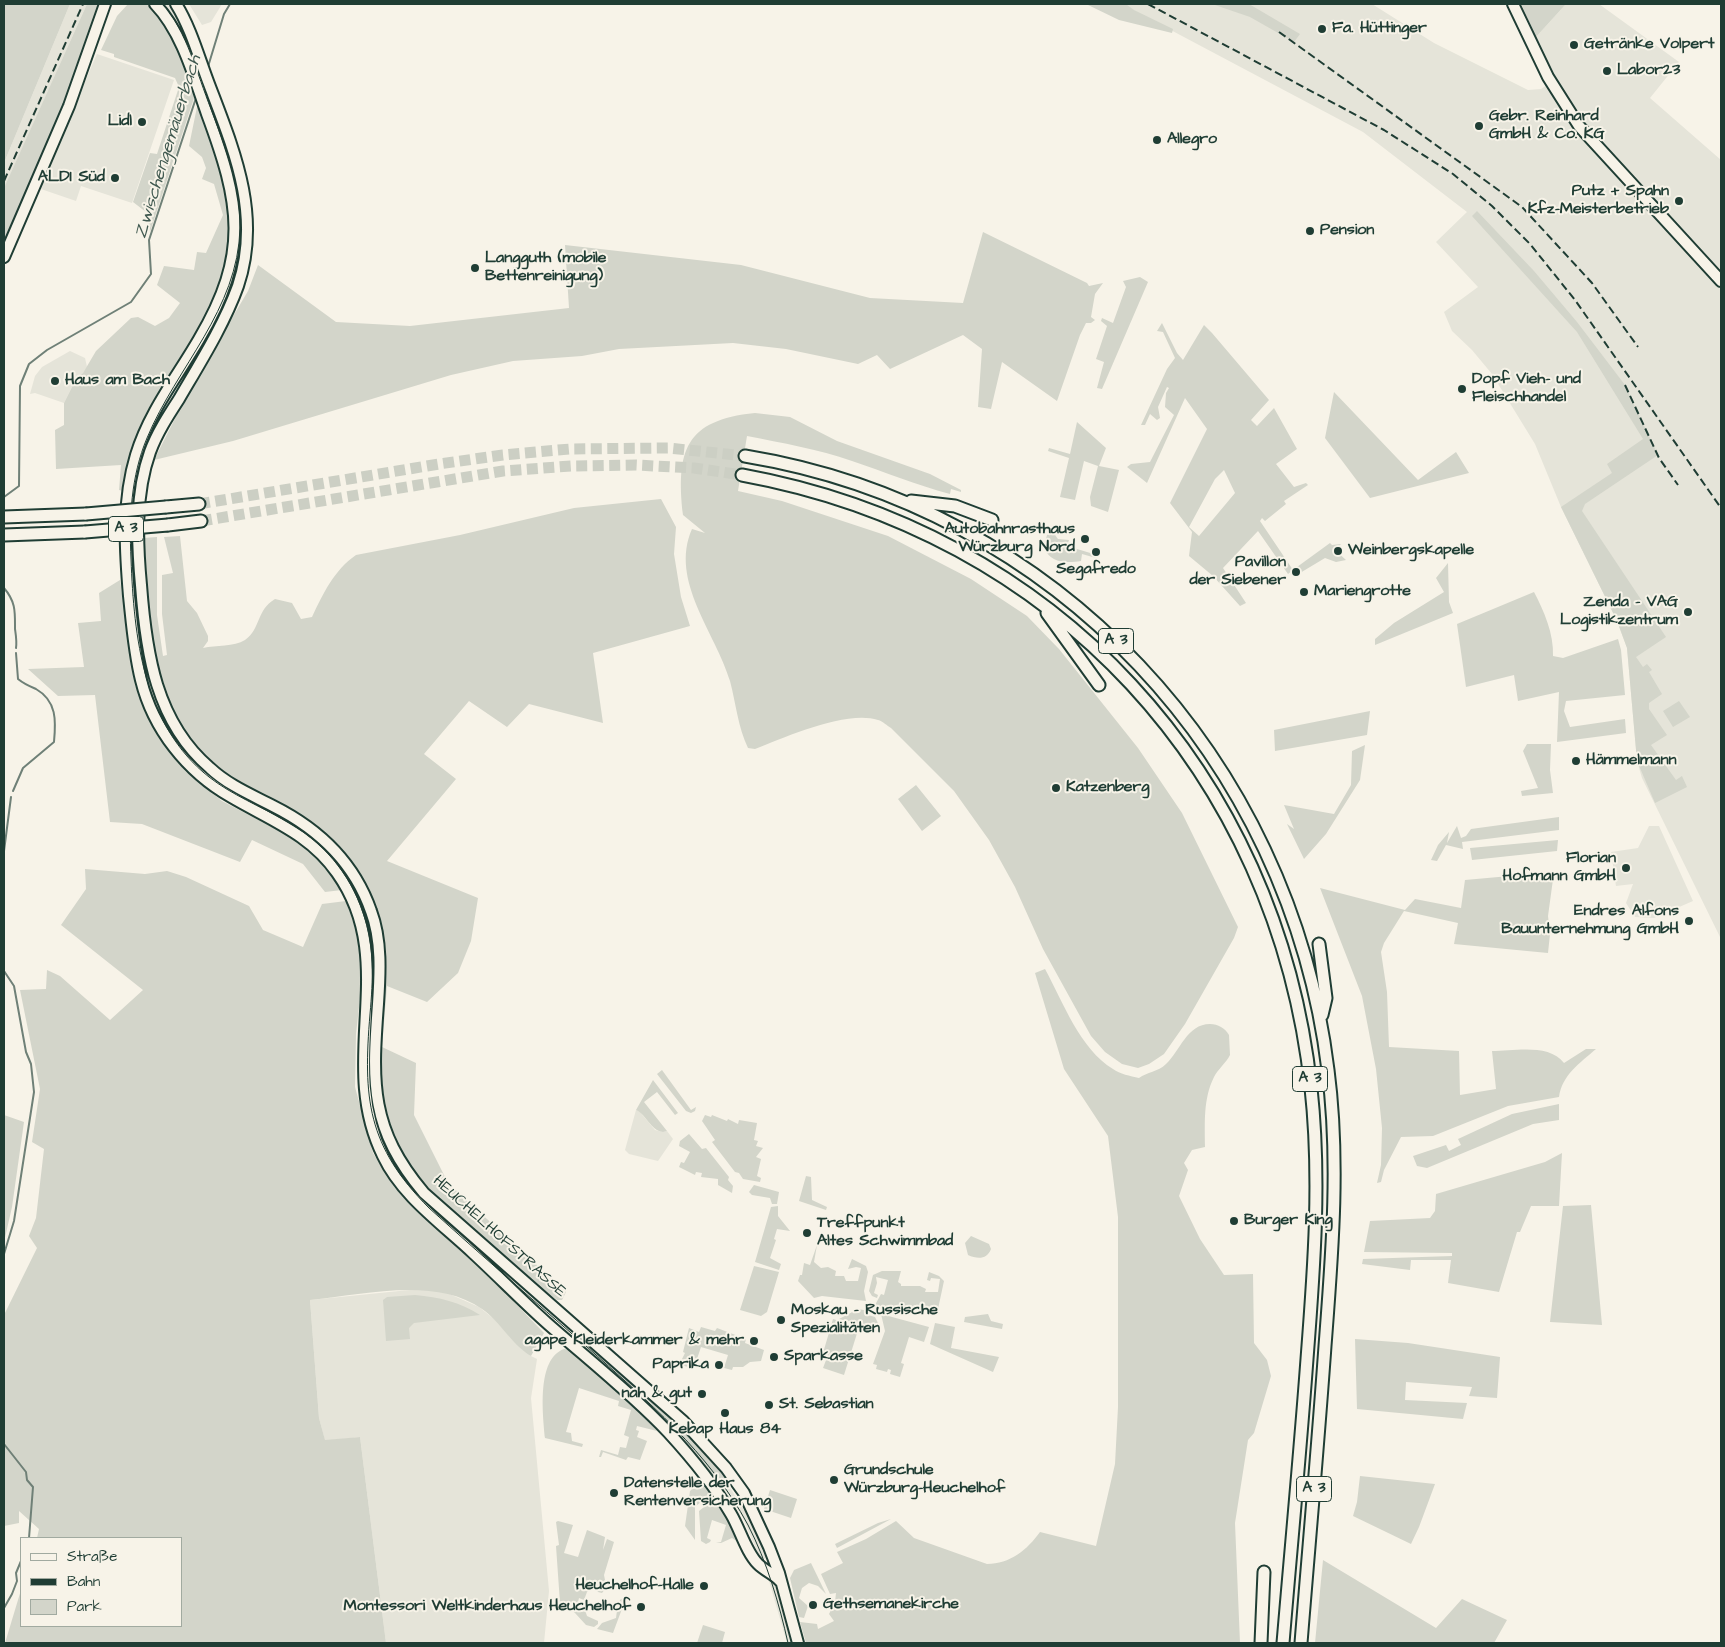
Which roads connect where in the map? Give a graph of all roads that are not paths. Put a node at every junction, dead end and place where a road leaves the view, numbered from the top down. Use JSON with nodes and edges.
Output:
{"nodes":[{"id":1,"x":104,"y":4,"type":"edge"},
{"id":2,"x":111,"y":4,"type":"edge"},
{"id":3,"x":155,"y":4,"type":"edge"},
{"id":4,"x":176,"y":4,"type":"edge"},
{"id":5,"x":1514,"y":4,"type":"edge"},
{"id":6,"x":93,"y":40,"type":"junction"},
{"id":7,"x":4,"y":256,"type":"edge"},
{"id":8,"x":1721,"y":280,"type":"edge"},
{"id":9,"x":744,"y":456,"type":"tunnel mouth"},
{"id":10,"x":742,"y":474,"type":"tunnel mouth"},
{"id":11,"x":902,"y":500,"type":"junction"},
{"id":12,"x":199,"y":504,"type":"tunnel mouth"},
{"id":13,"x":4,"y":517,"type":"edge"},
{"id":14,"x":992,"y":520,"type":"dead end"},
{"id":15,"x":201,"y":522,"type":"tunnel mouth"},
{"id":16,"x":4,"y":535,"type":"edge"},
{"id":17,"x":1038,"y":601,"type":"junction"},
{"id":18,"x":1099,"y":685,"type":"dead end"},
{"id":19,"x":1320,"y":944,"type":"dead end"},
{"id":20,"x":1321,"y":1021,"type":"junction"},
{"id":21,"x":754,"y":1560,"type":"junction"},
{"id":22,"x":776,"y":1565,"type":"junction"},
{"id":23,"x":1264,"y":1572,"type":"dead end"},
{"id":24,"x":780,"y":1581,"type":"junction"},
{"id":25,"x":798,"y":1643,"type":"edge"},
{"id":26,"x":1261,"y":1643,"type":"edge"},
{"id":27,"x":1283,"y":1643,"type":"edge"},
{"id":28,"x":1301,"y":1643,"type":"edge"}],
"edges":[{"from":1,"to":6,"type":"main road"},
{"from":2,"to":6,"type":"main road"},
{"from":3,"to":21,"type":"main road","name":"HEUCHELHOFSTRASSE"},
{"from":4,"to":22,"type":"main road","name":"HEUCHELHOFSTRASSE"},
{"from":5,"to":8,"type":"main road"},
{"from":6,"to":7,"type":"main road"},
{"from":9,"to":11,"type":"highway","number":"A 3"},
{"from":10,"to":17,"type":"highway","number":"A 3"},
{"from":11,"to":14,"type":"highway"},
{"from":11,"to":20,"type":"highway","number":"A 3"},
{"from":12,"to":13,"type":"highway","number":"A 3","bridge":true},
{"from":15,"to":16,"type":"highway","number":"A 3","bridge":true},
{"from":17,"to":18,"type":"highway"},
{"from":17,"to":27,"type":"highway","number":"A 3"},
{"from":19,"to":20,"type":"highway"},
{"from":20,"to":28,"type":"highway","number":"A 3"},
{"from":21,"to":22,"type":"main road"},
{"from":21,"to":24,"type":"main road","name":"HEUCHELHOFSTRASSE"},
{"from":22,"to":24,"type":"main road","name":"HEUCHELHOFSTRASSE"},
{"from":23,"to":26,"type":"highway"},
{"from":24,"to":25,"type":"main road","name":"HEUCHELHOFSTRASSE"}]}
